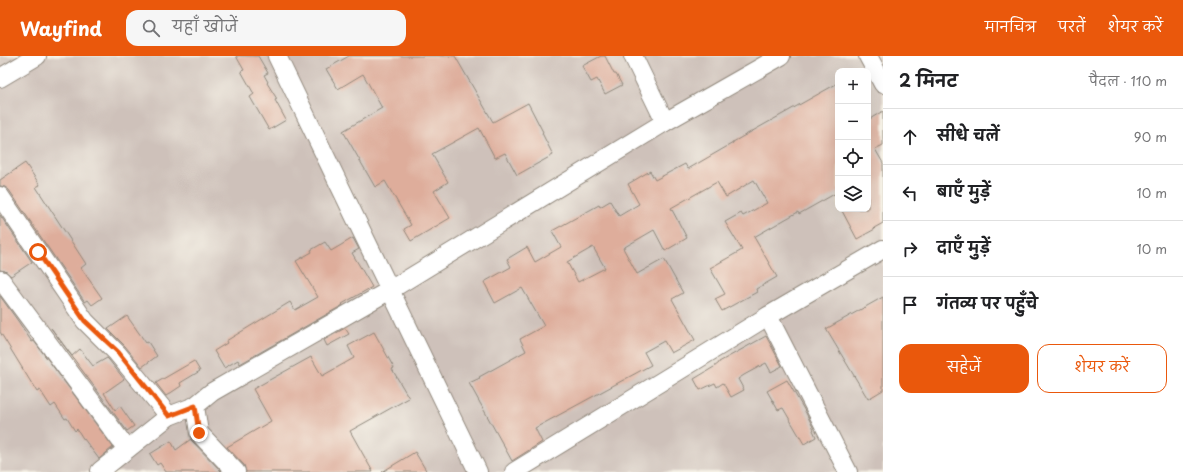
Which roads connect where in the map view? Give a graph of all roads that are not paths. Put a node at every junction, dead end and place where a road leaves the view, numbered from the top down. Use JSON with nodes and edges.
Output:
{"nodes":[{"id":1,"x":37,"y":56,"type":"edge"},
{"id":2,"x":277,"y":56,"type":"edge"},
{"id":3,"x":633,"y":56,"type":"edge"},
{"id":4,"x":781,"y":56,"type":"edge"},
{"id":5,"x":868,"y":56,"type":"edge"},
{"id":6,"x":0,"y":78,"type":"edge"},
{"id":7,"x":883,"y":84,"type":"edge"},
{"id":8,"x":665,"y":122,"type":"junction"},
{"id":9,"x":0,"y":196,"type":"edge"},
{"id":10,"x":883,"y":250,"type":"edge"},
{"id":11,"x":1,"y":280,"type":"edge"},
{"id":12,"x":390,"y":290,"type":"junction"},
{"id":13,"x":768,"y":316,"type":"junction"},
{"id":14,"x":195,"y":406,"type":"junction"},
{"id":15,"x":169,"y":416,"type":"junction"},
{"id":16,"x":127,"y":449,"type":"junction"},
{"id":17,"x":100,"y":471,"type":"dead end"},
{"id":18,"x":236,"y":472,"type":"edge"},
{"id":19,"x":478,"y":472,"type":"edge"},
{"id":20,"x":514,"y":472,"type":"edge"},
{"id":21,"x":848,"y":472,"type":"edge"}],
"edges":[{"from":1,"to":6,"type":"street"},
{"from":2,"to":12,"type":"street"},
{"from":3,"to":8,"type":"street"},
{"from":4,"to":8,"type":"street"},
{"from":5,"to":7,"type":"street"},
{"from":8,"to":12,"type":"street"},
{"from":9,"to":15,"type":"street"},
{"from":10,"to":13,"type":"street"},
{"from":11,"to":16,"type":"street"},
{"from":12,"to":14,"type":"street"},
{"from":12,"to":19,"type":"street"},
{"from":13,"to":20,"type":"street"},
{"from":13,"to":21,"type":"street"},
{"from":14,"to":15,"type":"street"},
{"from":14,"to":18,"type":"street"},
{"from":15,"to":16,"type":"street"},
{"from":16,"to":17,"type":"street"}]}
